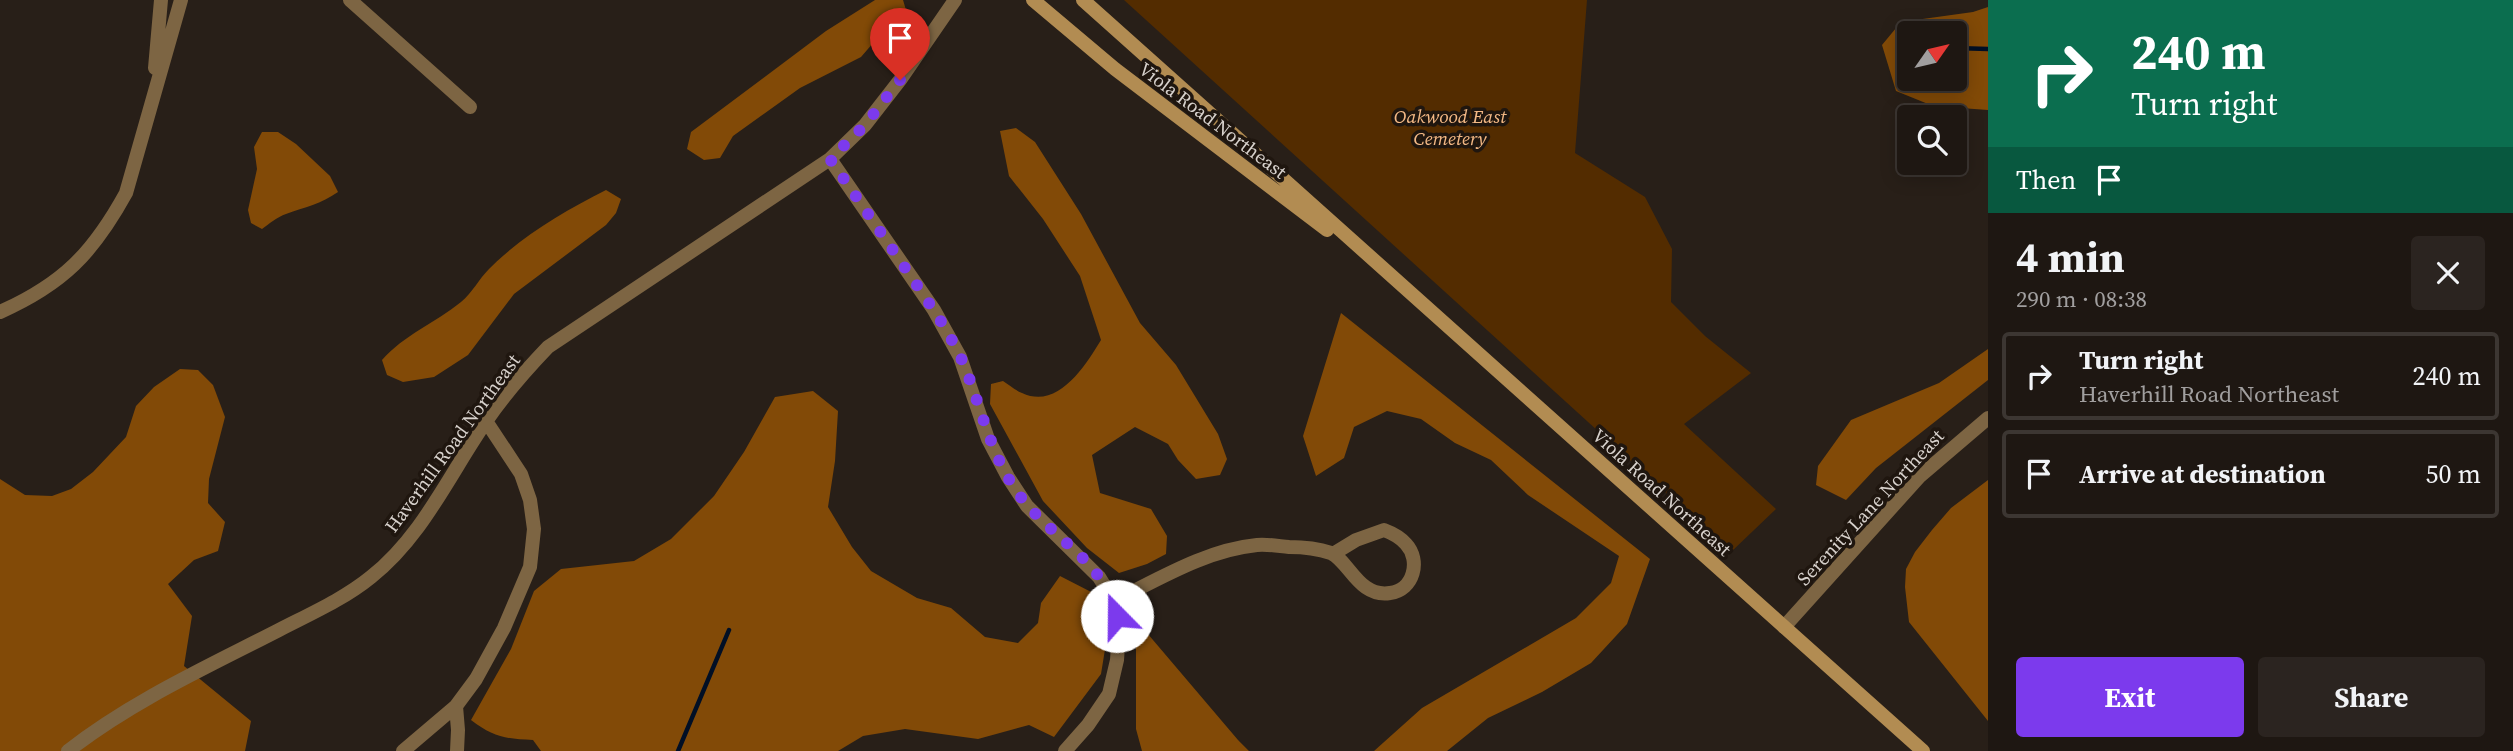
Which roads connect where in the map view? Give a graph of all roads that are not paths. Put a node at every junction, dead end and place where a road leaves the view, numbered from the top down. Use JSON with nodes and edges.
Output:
{"nodes":[{"id":1,"x":161,"y":0,"type":"edge"},
{"id":2,"x":181,"y":0,"type":"edge"},
{"id":3,"x":350,"y":0,"type":"edge"},
{"id":4,"x":955,"y":0,"type":"edge"},
{"id":5,"x":1033,"y":0,"type":"edge"},
{"id":6,"x":1083,"y":0,"type":"edge"},
{"id":7,"x":153,"y":93,"type":"junction"},
{"id":8,"x":470,"y":107,"type":"dead end"},
{"id":9,"x":830,"y":159,"type":"junction"},
{"id":10,"x":1374,"y":263,"type":"junction"},
{"id":11,"x":0,"y":312,"type":"edge"},
{"id":12,"x":1988,"y":418,"type":"edge"},
{"id":13,"x":486,"y":421,"type":"junction"},
{"id":14,"x":1333,"y":554,"type":"junction"},
{"id":15,"x":1114,"y":601,"type":"junction"},
{"id":16,"x":1784,"y":626,"type":"junction"},
{"id":17,"x":456,"y":706,"type":"junction"},
{"id":18,"x":68,"y":751,"type":"edge"},
{"id":19,"x":403,"y":751,"type":"edge"},
{"id":20,"x":457,"y":751,"type":"edge"},
{"id":21,"x":1065,"y":751,"type":"edge"},
{"id":22,"x":1923,"y":751,"type":"edge"}],
"edges":[{"from":1,"to":7,"type":"street"},
{"from":2,"to":7,"type":"street"},
{"from":3,"to":8,"type":"street"},
{"from":4,"to":9,"type":"street","name":"Haverhill Road Northeast"},
{"from":5,"to":10,"type":"main road","name":"Viola Road Northeast"},
{"from":6,"to":10,"type":"main road","name":"Viola Road Northeast"},
{"from":7,"to":11,"type":"street"},
{"from":9,"to":13,"type":"street","name":"Haverhill Road Northeast"},
{"from":9,"to":15,"type":"street"},
{"from":10,"to":16,"type":"main road","name":"Viola Road Northeast"},
{"from":12,"to":16,"type":"street","name":"Serenity Lane Northeast"},
{"from":13,"to":17,"type":"street"},
{"from":13,"to":18,"type":"street","name":"Haverhill Road Northeast"},
{"from":14,"to":14,"type":"street"},
{"from":14,"to":15,"type":"street"},
{"from":15,"to":21,"type":"street"},
{"from":16,"to":22,"type":"main road","name":"Viola Road Northeast"},
{"from":17,"to":19,"type":"street"},
{"from":17,"to":20,"type":"street"}]}
